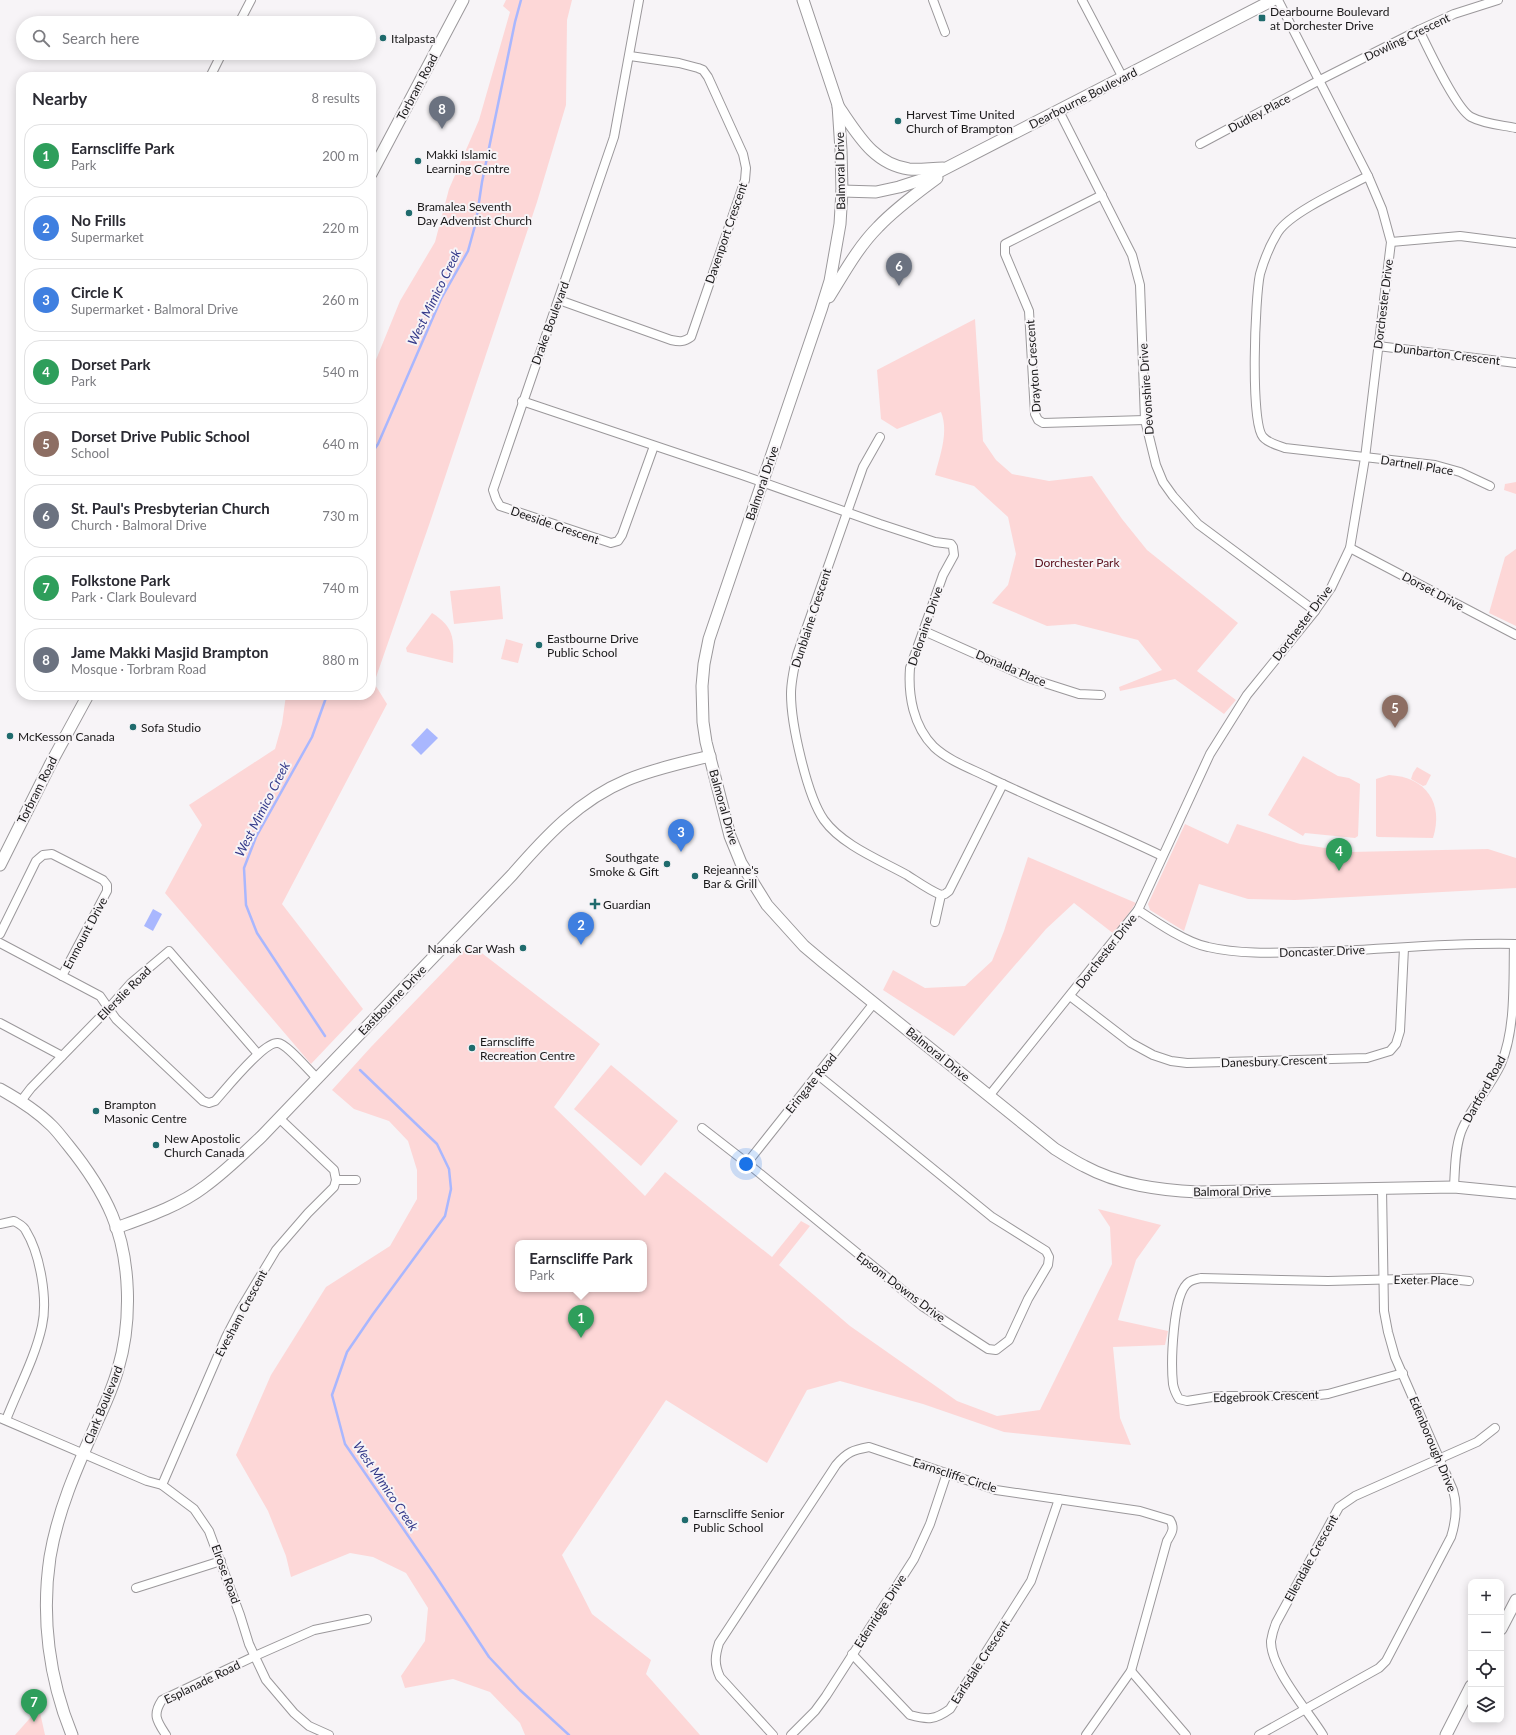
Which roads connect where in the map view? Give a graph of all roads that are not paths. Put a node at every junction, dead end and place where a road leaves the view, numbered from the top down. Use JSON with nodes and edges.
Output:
{"nodes":[{"id":1,"x":251,"y":0,"type":"edge"},
{"id":2,"x":463,"y":0,"type":"edge"},
{"id":3,"x":640,"y":0,"type":"edge"},
{"id":4,"x":803,"y":0,"type":"edge"},
{"id":5,"x":933,"y":0,"type":"edge"},
{"id":6,"x":1082,"y":0,"type":"edge"},
{"id":7,"x":1274,"y":0,"type":"edge"},
{"id":8,"x":1278,"y":0,"type":"edge"},
{"id":9,"x":1498,"y":0,"type":"edge"},
{"id":10,"x":242,"y":16,"type":"edge"},
{"id":11,"x":1419,"y":30,"type":"junction"},
{"id":12,"x":945,"y":32,"type":"dead end"},
{"id":13,"x":630,"y":56,"type":"junction"},
{"id":14,"x":218,"y":60,"type":"edge"},
{"id":15,"x":212,"y":72,"type":"edge"},
{"id":16,"x":1123,"y":78,"type":"junction"},
{"id":17,"x":1318,"y":81,"type":"junction"},
{"id":18,"x":838,"y":105,"type":"junction"},
{"id":19,"x":1059,"y":111,"type":"junction"},
{"id":20,"x":1516,"y":128,"type":"edge"},
{"id":21,"x":1200,"y":144,"type":"dead end"},
{"id":22,"x":376,"y":165,"type":"edge"},
{"id":23,"x":950,"y":167,"type":"junction"},
{"id":24,"x":1368,"y":176,"type":"junction"},
{"id":25,"x":842,"y":191,"type":"junction"},
{"id":26,"x":1102,"y":195,"type":"junction"},
{"id":27,"x":1390,"y":242,"type":"junction"},
{"id":28,"x":1516,"y":243,"type":"edge"},
{"id":29,"x":559,"y":300,"type":"junction"},
{"id":30,"x":821,"y":310,"type":"junction"},
{"id":31,"x":1378,"y":346,"type":"junction"},
{"id":32,"x":1516,"y":363,"type":"edge"},
{"id":33,"x":522,"y":402,"type":"junction"},
{"id":34,"x":1146,"y":420,"type":"junction"},
{"id":35,"x":880,"y":437,"type":"dead end"},
{"id":36,"x":654,"y":446,"type":"junction"},
{"id":37,"x":1365,"y":458,"type":"junction"},
{"id":38,"x":762,"y":482,"type":"junction"},
{"id":39,"x":1490,"y":486,"type":"dead end"},
{"id":40,"x":847,"y":513,"type":"junction"},
{"id":41,"x":1350,"y":548,"type":"junction"},
{"id":42,"x":1314,"y":611,"type":"junction"},
{"id":43,"x":924,"y":631,"type":"junction"},
{"id":44,"x":1516,"y":635,"type":"edge"},
{"id":45,"x":1101,"y":695,"type":"dead end"},
{"id":46,"x":85,"y":700,"type":"edge"},
{"id":47,"x":710,"y":756,"type":"junction"},
{"id":48,"x":1003,"y":784,"type":"junction"},
{"id":49,"x":1162,"y":856,"type":"junction"},
{"id":50,"x":0,"y":865,"type":"edge"},
{"id":51,"x":941,"y":895,"type":"junction"},
{"id":52,"x":1138,"y":910,"type":"junction"},
{"id":53,"x":935,"y":922,"type":"dead end"},
{"id":54,"x":0,"y":934,"type":"edge"},
{"id":55,"x":0,"y":943,"type":"edge"},
{"id":56,"x":1515,"y":944,"type":"edge"},
{"id":57,"x":1404,"y":948,"type":"junction"},
{"id":58,"x":62,"y":976,"type":"junction"},
{"id":59,"x":1070,"y":996,"type":"junction"},
{"id":60,"x":874,"y":1004,"type":"junction"},
{"id":61,"x":109,"y":1008,"type":"junction"},
{"id":62,"x":0,"y":1024,"type":"edge"},
{"id":63,"x":258,"y":1054,"type":"junction"},
{"id":64,"x":62,"y":1056,"type":"junction"},
{"id":65,"x":818,"y":1075,"type":"junction"},
{"id":66,"x":316,"y":1078,"type":"junction"},
{"id":67,"x":0,"y":1089,"type":"edge"},
{"id":68,"x":989,"y":1096,"type":"junction"},
{"id":69,"x":22,"y":1101,"type":"junction"},
{"id":70,"x":280,"y":1118,"type":"junction"},
{"id":71,"x":702,"y":1128,"type":"dead end"},
{"id":72,"x":747,"y":1163,"type":"junction"},
{"id":73,"x":336,"y":1180,"type":"junction"},
{"id":74,"x":356,"y":1180,"type":"dead end"},
{"id":75,"x":1454,"y":1187,"type":"junction"},
{"id":76,"x":1382,"y":1188,"type":"junction"},
{"id":77,"x":1516,"y":1193,"type":"edge"},
{"id":78,"x":0,"y":1224,"type":"edge"},
{"id":79,"x":116,"y":1228,"type":"junction"},
{"id":80,"x":1383,"y":1280,"type":"junction"},
{"id":81,"x":1469,"y":1282,"type":"dead end"},
{"id":82,"x":1403,"y":1374,"type":"junction"},
{"id":83,"x":3,"y":1419,"type":"edge"},
{"id":84,"x":1496,"y":1428,"type":"dead end"},
{"id":85,"x":84,"y":1453,"type":"junction"},
{"id":86,"x":1439,"y":1458,"type":"junction"},
{"id":87,"x":947,"y":1473,"type":"junction"},
{"id":88,"x":162,"y":1485,"type":"junction"},
{"id":89,"x":1060,"y":1500,"type":"junction"},
{"id":90,"x":221,"y":1562,"type":"junction"},
{"id":91,"x":136,"y":1588,"type":"dead end"},
{"id":92,"x":1516,"y":1600,"type":"edge"},
{"id":93,"x":367,"y":1619,"type":"dead end"},
{"id":94,"x":1504,"y":1623,"type":"edge"},
{"id":95,"x":852,"y":1654,"type":"junction"},
{"id":96,"x":255,"y":1656,"type":"junction"},
{"id":97,"x":1131,"y":1671,"type":"junction"},
{"id":98,"x":1470,"y":1687,"type":"edge"},
{"id":99,"x":1305,"y":1710,"type":"junction"},
{"id":100,"x":72,"y":1735,"type":"edge"},
{"id":101,"x":166,"y":1735,"type":"edge"},
{"id":102,"x":329,"y":1735,"type":"edge"},
{"id":103,"x":773,"y":1735,"type":"edge"},
{"id":104,"x":791,"y":1735,"type":"edge"},
{"id":105,"x":1086,"y":1735,"type":"edge"},
{"id":106,"x":1186,"y":1735,"type":"edge"},
{"id":107,"x":1259,"y":1735,"type":"edge"},
{"id":108,"x":1323,"y":1735,"type":"edge"},
{"id":109,"x":1446,"y":1735,"type":"edge"}],
"edges":[{"from":1,"to":10,"type":"street"},
{"from":2,"to":22,"type":"street","name":"Torbram Road"},
{"from":3,"to":13,"type":"street","name":"Drake Boulevard"},
{"from":4,"to":18,"type":"street","name":"Balmoral Drive"},
{"from":5,"to":12,"type":"street"},
{"from":6,"to":16,"type":"street"},
{"from":7,"to":16,"type":"street","name":"Dearbourne Boulevard"},
{"from":8,"to":17,"type":"street","name":"Dorchester Drive"},
{"from":9,"to":11,"type":"street","name":"Dowling Crescent"},
{"from":11,"to":17,"type":"street","name":"Dowling Crescent"},
{"from":11,"to":20,"type":"street"},
{"from":13,"to":29,"type":"street","name":"Drake Boulevard"},
{"from":13,"to":29,"type":"street","name":"Davenport Crescent"},
{"from":14,"to":15,"type":"street"},
{"from":16,"to":19,"type":"street","name":"Dearbourne Boulevard"},
{"from":17,"to":21,"type":"street","name":"Dudley Place"},
{"from":17,"to":24,"type":"street","name":"Dorchester Drive"},
{"from":18,"to":23,"type":"street"},
{"from":18,"to":25,"type":"street","name":"Balmoral Drive"},
{"from":19,"to":23,"type":"street","name":"Dearbourne Boulevard"},
{"from":19,"to":26,"type":"street","name":"Devonshire Drive"},
{"from":23,"to":25,"type":"street","name":"Dearbourne Boulevard"},
{"from":23,"to":30,"type":"street"},
{"from":24,"to":27,"type":"street","name":"Dorchester Drive"},
{"from":24,"to":37,"type":"street","name":"Dartnell Place"},
{"from":25,"to":30,"type":"street","name":"Balmoral Drive"},
{"from":26,"to":34,"type":"street","name":"Devonshire Drive"},
{"from":26,"to":34,"type":"street","name":"Drayton Crescent"},
{"from":27,"to":28,"type":"street"},
{"from":27,"to":31,"type":"street","name":"Dorchester Drive"},
{"from":29,"to":33,"type":"street","name":"Drake Boulevard"},
{"from":30,"to":38,"type":"street","name":"Balmoral Drive"},
{"from":31,"to":32,"type":"street","name":"Dunbarton Crescent"},
{"from":31,"to":37,"type":"street","name":"Dorchester Drive"},
{"from":33,"to":36,"type":"street"},
{"from":33,"to":36,"type":"street","name":"Deeside Crescent"},
{"from":34,"to":42,"type":"street","name":"Devonshire Drive"},
{"from":35,"to":40,"type":"street","name":"Dunblaine Crescent"},
{"from":36,"to":38,"type":"street"},
{"from":37,"to":39,"type":"street","name":"Dartnell Place"},
{"from":37,"to":41,"type":"street","name":"Dorchester Drive"},
{"from":38,"to":40,"type":"street","name":"Deloraine Drive"},
{"from":38,"to":47,"type":"street","name":"Balmoral Drive"},
{"from":40,"to":43,"type":"street","name":"Deloraine Drive"},
{"from":40,"to":51,"type":"street","name":"Dunblaine Crescent"},
{"from":41,"to":42,"type":"street","name":"Dorchester Drive"},
{"from":41,"to":44,"type":"street","name":"Dorset Drive"},
{"from":42,"to":49,"type":"street","name":"Dorchester Drive"},
{"from":43,"to":45,"type":"street","name":"Donalda Place"},
{"from":43,"to":48,"type":"street","name":"Deloraine Drive"},
{"from":46,"to":50,"type":"street","name":"Torbram Road"},
{"from":47,"to":60,"type":"street","name":"Balmoral Drive"},
{"from":47,"to":66,"type":"street","name":"Eastbourne Drive"},
{"from":48,"to":49,"type":"street","name":"Deloraine Drive"},
{"from":48,"to":51,"type":"street"},
{"from":49,"to":52,"type":"street","name":"Dorchester Drive"},
{"from":51,"to":53,"type":"street"},
{"from":52,"to":57,"type":"street","name":"Doncaster Drive"},
{"from":52,"to":59,"type":"street","name":"Dorchester Drive"},
{"from":54,"to":58,"type":"street","name":"Enmount Drive"},
{"from":55,"to":58,"type":"street"},
{"from":56,"to":57,"type":"street","name":"Doncaster Drive"},
{"from":56,"to":75,"type":"street","name":"Dartford Road"},
{"from":57,"to":59,"type":"street","name":"Danesbury Crescent"},
{"from":58,"to":61,"type":"street"},
{"from":59,"to":68,"type":"street","name":"Dorchester Drive"},
{"from":60,"to":65,"type":"street","name":"Eringate Road"},
{"from":60,"to":68,"type":"street","name":"Balmoral Drive"},
{"from":61,"to":63,"type":"street"},
{"from":61,"to":63,"type":"street","name":"Ellerslie Road"},
{"from":61,"to":64,"type":"street","name":"Ellerslie Road"},
{"from":62,"to":64,"type":"street"},
{"from":63,"to":66,"type":"street"},
{"from":64,"to":69,"type":"street","name":"Ellerslie Road"},
{"from":65,"to":72,"type":"street","name":"Eringate Road"},
{"from":65,"to":72,"type":"street","name":"Epsom Downs Drive"},
{"from":66,"to":70,"type":"street","name":"Eastbourne Drive"},
{"from":67,"to":69,"type":"street","name":"Clark Boulevard"},
{"from":68,"to":76,"type":"street","name":"Balmoral Drive"},
{"from":69,"to":79,"type":"street","name":"Clark Boulevard"},
{"from":70,"to":73,"type":"street"},
{"from":70,"to":79,"type":"street","name":"Eastbourne Drive"},
{"from":71,"to":72,"type":"street","name":"Epsom Downs Drive"},
{"from":73,"to":74,"type":"street"},
{"from":73,"to":88,"type":"street","name":"Evesham Crescent"},
{"from":75,"to":76,"type":"street","name":"Balmoral Drive"},
{"from":75,"to":77,"type":"street","name":"Balmoral Drive"},
{"from":76,"to":80,"type":"street","name":"Edenborough Drive"},
{"from":78,"to":83,"type":"street"},
{"from":79,"to":85,"type":"street","name":"Clark Boulevard"},
{"from":80,"to":81,"type":"street","name":"Exeter Place"},
{"from":80,"to":82,"type":"street","name":"Edenborough Drive"},
{"from":80,"to":82,"type":"street","name":"Edgebrook Crescent"},
{"from":82,"to":86,"type":"street","name":"Edenborough Drive"},
{"from":83,"to":85,"type":"street","name":"Elrose Road"},
{"from":84,"to":86,"type":"street","name":"Ellendale Crescent"},
{"from":85,"to":88,"type":"street","name":"Elrose Road"},
{"from":85,"to":100,"type":"street","name":"Clark Boulevard"},
{"from":86,"to":99,"type":"street","name":"Edenborough Drive"},
{"from":86,"to":99,"type":"street","name":"Ellendale Crescent"},
{"from":87,"to":89,"type":"street","name":"Earnscliffe Circle"},
{"from":87,"to":95,"type":"street","name":"Edenridge Drive"},
{"from":87,"to":103,"type":"street","name":"Earnscliffe Circle"},
{"from":88,"to":90,"type":"street","name":"Elrose Road"},
{"from":89,"to":95,"type":"street","name":"Earlsdale Crescent"},
{"from":89,"to":97,"type":"street","name":"Earnscliffe Circle"},
{"from":90,"to":91,"type":"street"},
{"from":90,"to":96,"type":"street","name":"Elrose Road"},
{"from":92,"to":94,"type":"street"},
{"from":93,"to":96,"type":"street","name":"Esplanade Road"},
{"from":95,"to":104,"type":"street","name":"Edenridge Drive"},
{"from":96,"to":101,"type":"street","name":"Esplanade Road"},
{"from":96,"to":102,"type":"street","name":"Elrose Road"},
{"from":97,"to":105,"type":"street","name":"Earnscliffe Circle"},
{"from":97,"to":106,"type":"street"},
{"from":98,"to":109,"type":"street"},
{"from":99,"to":107,"type":"street","name":"Edenborough Drive"},
{"from":99,"to":108,"type":"street","name":"Ellendale Crescent"}]}
